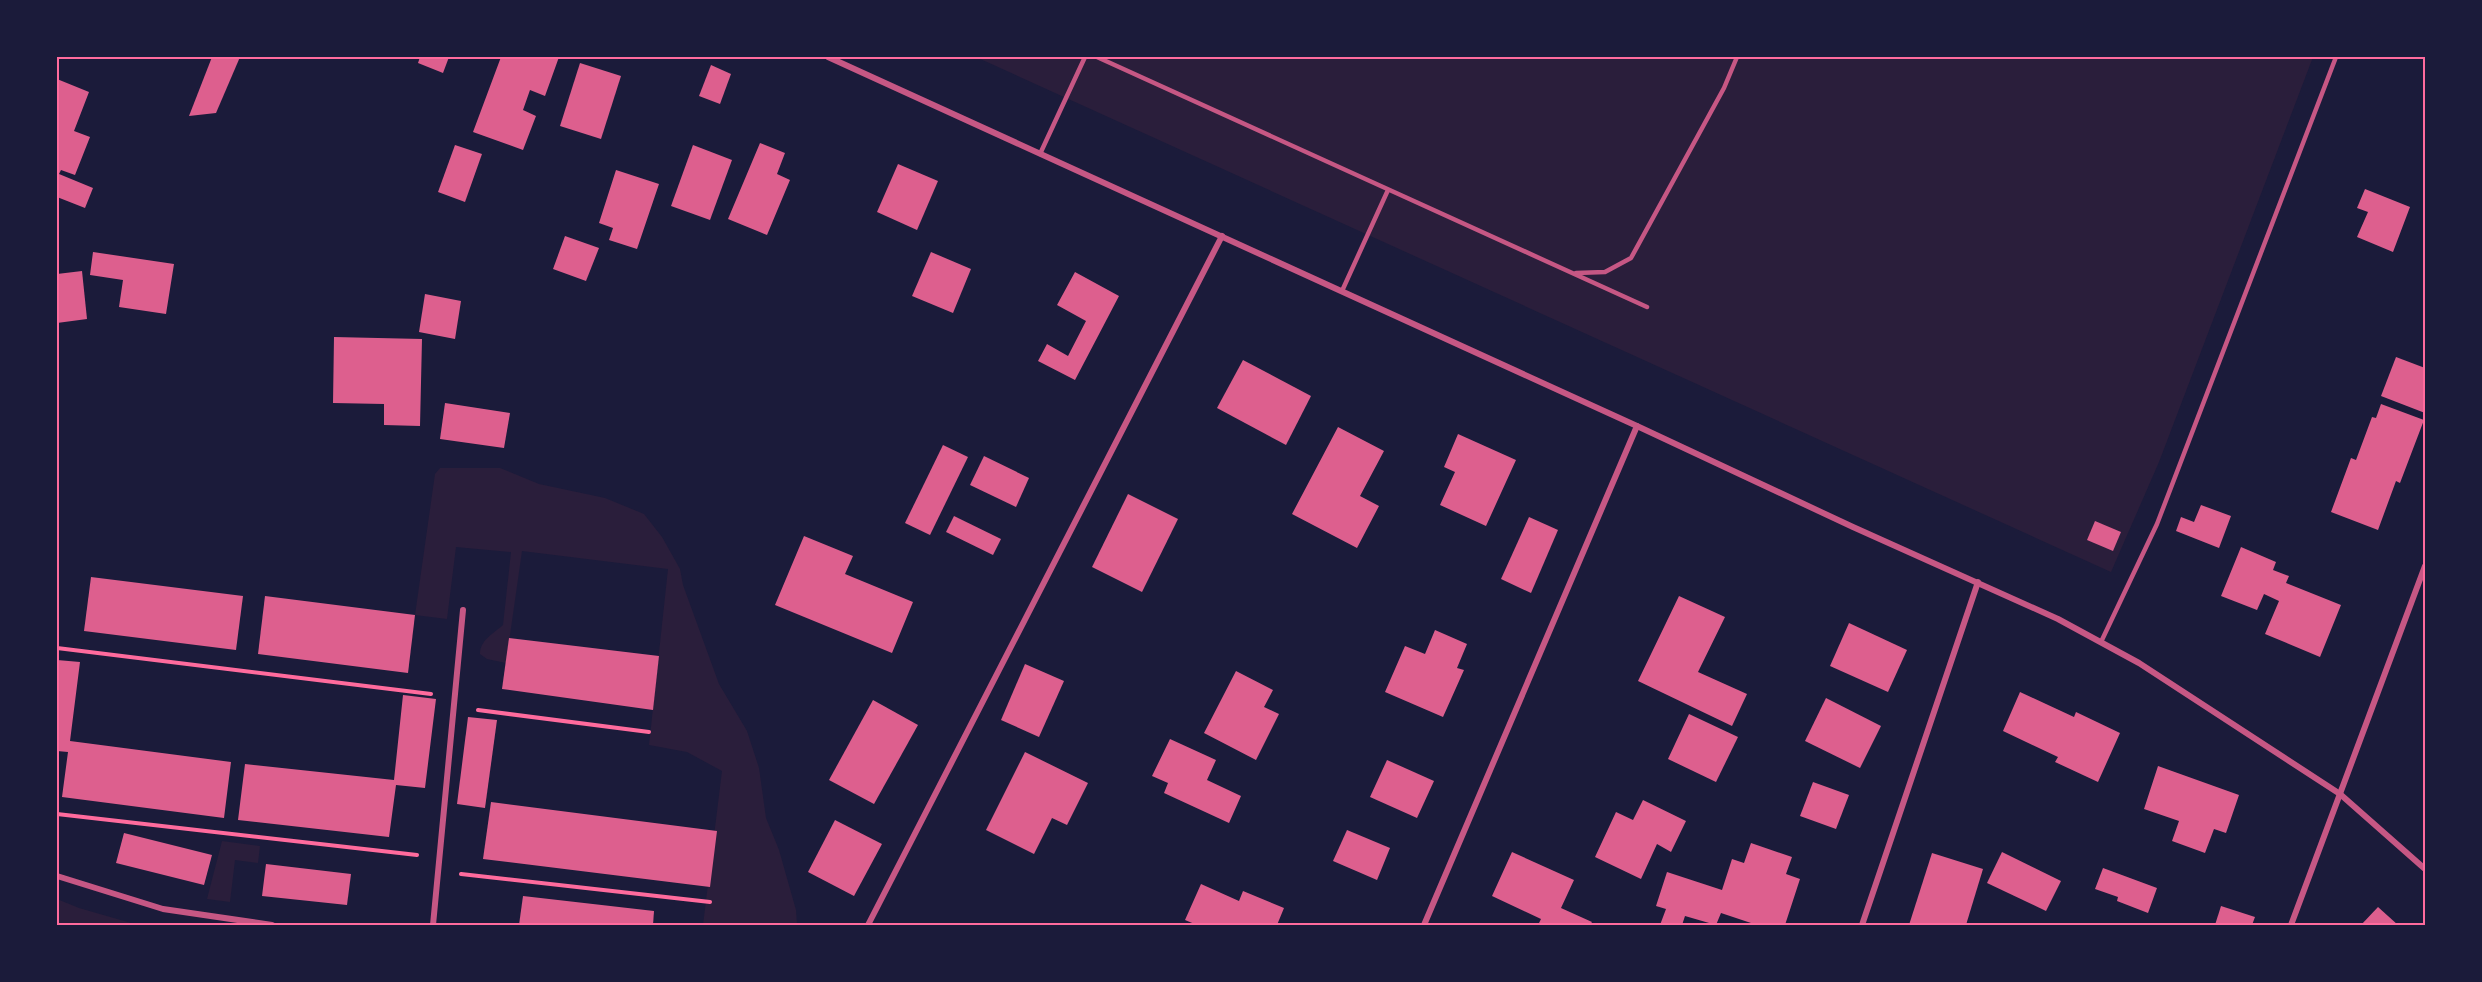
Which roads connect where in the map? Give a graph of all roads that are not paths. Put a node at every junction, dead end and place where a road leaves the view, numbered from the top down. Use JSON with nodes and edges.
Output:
{"nodes":[{"id":1,"x":828,"y":57,"type":"edge"},
{"id":2,"x":1084,"y":57,"type":"edge"},
{"id":3,"x":1097,"y":57,"type":"edge"},
{"id":4,"x":1737,"y":57,"type":"edge"},
{"id":5,"x":2336,"y":57,"type":"edge"},
{"id":6,"x":1040,"y":154,"type":"junction"},
{"id":7,"x":1388,"y":190,"type":"junction"},
{"id":8,"x":1222,"y":236,"type":"junction"},
{"id":9,"x":1573,"y":273,"type":"junction"},
{"id":10,"x":1342,"y":291,"type":"junction"},
{"id":11,"x":1647,"y":307,"type":"dead end"},
{"id":12,"x":1637,"y":426,"type":"junction"},
{"id":13,"x":2425,"y":566,"type":"edge"},
{"id":14,"x":1978,"y":582,"type":"junction"},
{"id":15,"x":463,"y":610,"type":"dead end"},
{"id":16,"x":2101,"y":642,"type":"junction"},
{"id":17,"x":2340,"y":794,"type":"junction"},
{"id":18,"x":2425,"y":869,"type":"edge"},
{"id":19,"x":57,"y":876,"type":"edge"},
{"id":20,"x":216,"y":922,"type":"edge"},
{"id":21,"x":272,"y":925,"type":"edge"},
{"id":22,"x":433,"y":925,"type":"edge"},
{"id":23,"x":868,"y":925,"type":"edge"},
{"id":24,"x":1424,"y":925,"type":"edge"},
{"id":25,"x":1862,"y":925,"type":"edge"},
{"id":26,"x":2291,"y":925,"type":"edge"}],
"edges":[{"from":1,"to":6,"type":"street"},
{"from":2,"to":6,"type":"lane"},
{"from":3,"to":7,"type":"lane"},
{"from":4,"to":9,"type":"lane"},
{"from":5,"to":16,"type":"lane"},
{"from":6,"to":8,"type":"street"},
{"from":7,"to":9,"type":"lane"},
{"from":7,"to":10,"type":"lane"},
{"from":8,"to":10,"type":"street"},
{"from":8,"to":23,"type":"street"},
{"from":9,"to":11,"type":"lane"},
{"from":10,"to":12,"type":"street"},
{"from":12,"to":14,"type":"street"},
{"from":12,"to":24,"type":"street"},
{"from":13,"to":17,"type":"street"},
{"from":14,"to":16,"type":"street"},
{"from":14,"to":25,"type":"street"},
{"from":15,"to":22,"type":"street"},
{"from":16,"to":17,"type":"street"},
{"from":17,"to":18,"type":"street"},
{"from":17,"to":26,"type":"street"},
{"from":19,"to":20,"type":"street"},
{"from":20,"to":21,"type":"street"}]}
